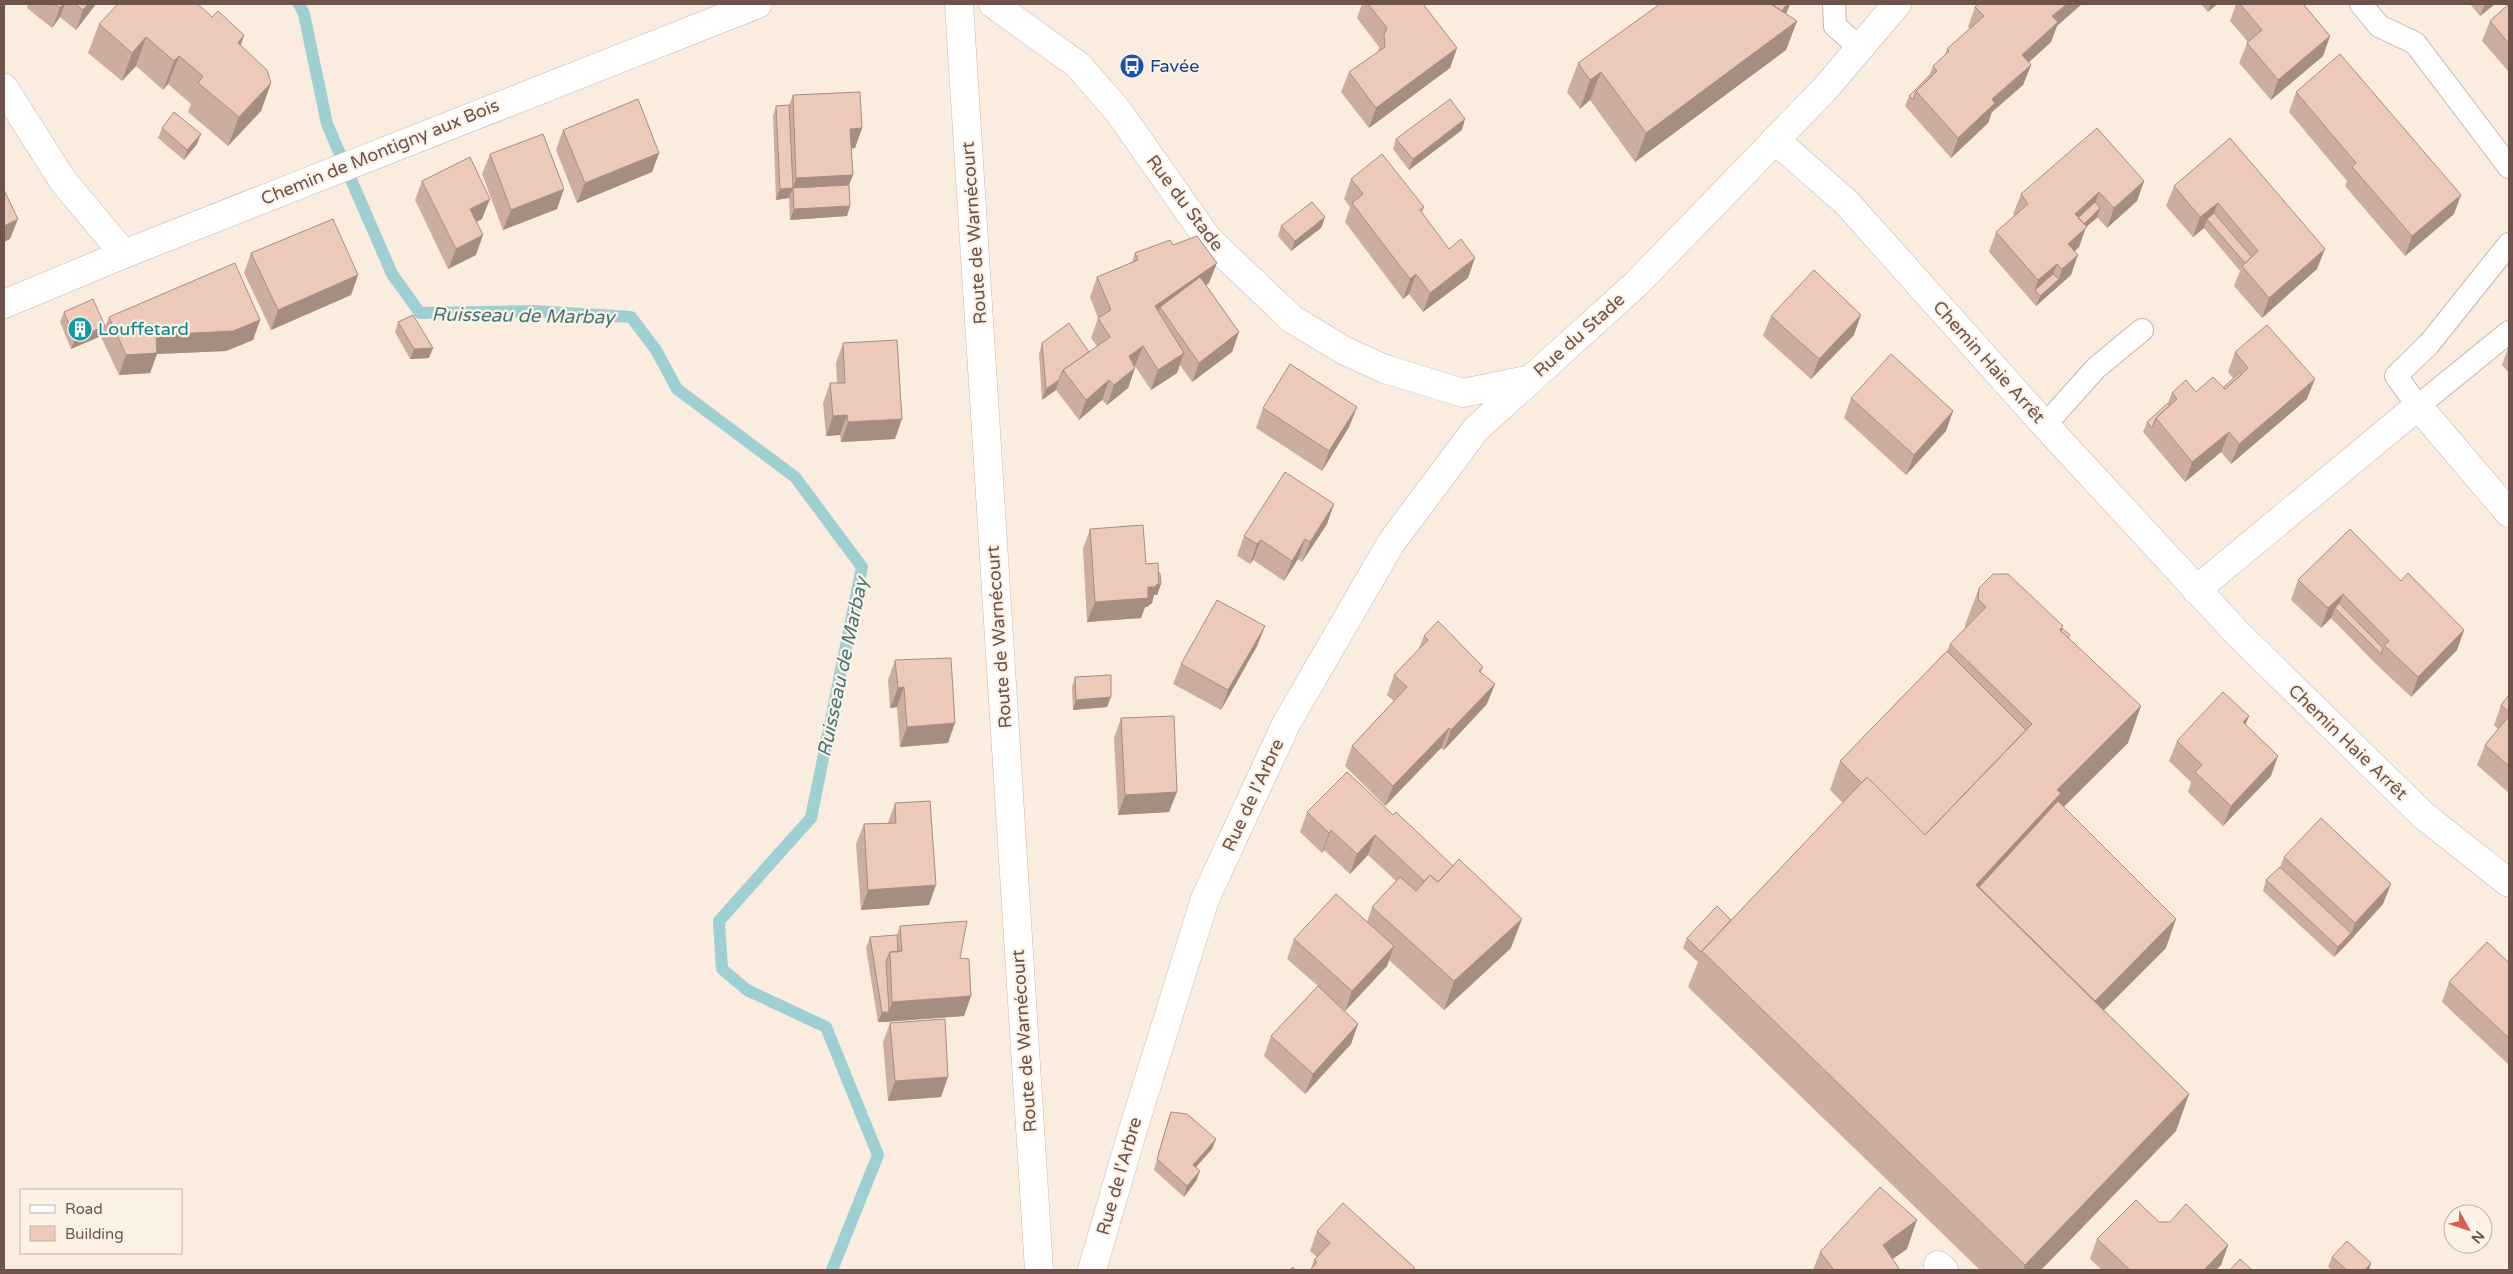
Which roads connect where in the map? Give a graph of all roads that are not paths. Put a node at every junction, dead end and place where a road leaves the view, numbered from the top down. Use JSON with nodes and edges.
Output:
{"nodes":[{"id":1,"x":758,"y":4,"type":"edge"},
{"id":2,"x":959,"y":4,"type":"edge"},
{"id":3,"x":993,"y":4,"type":"edge"},
{"id":4,"x":1834,"y":4,"type":"edge"},
{"id":5,"x":1897,"y":4,"type":"edge"},
{"id":6,"x":2361,"y":4,"type":"edge"},
{"id":7,"x":1860,"y":48,"type":"junction"},
{"id":8,"x":4,"y":88,"type":"edge"},
{"id":9,"x":1775,"y":140,"type":"junction"},
{"id":10,"x":2509,"y":167,"type":"edge"},
{"id":11,"x":2509,"y":244,"type":"edge"},
{"id":12,"x":124,"y":254,"type":"junction"},
{"id":13,"x":4,"y":304,"type":"edge"},
{"id":14,"x":2142,"y":330,"type":"dead end"},
{"id":15,"x":2509,"y":332,"type":"edge"},
{"id":16,"x":1530,"y":379,"type":"junction"},
{"id":17,"x":2418,"y":406,"type":"junction"},
{"id":18,"x":2045,"y":425,"type":"junction"},
{"id":19,"x":2509,"y":513,"type":"edge"},
{"id":20,"x":2196,"y":590,"type":"junction"},
{"id":21,"x":2509,"y":883,"type":"edge"},
{"id":22,"x":1039,"y":1270,"type":"edge"},
{"id":23,"x":1092,"y":1270,"type":"edge"}],
"edges":[{"from":1,"to":12,"type":"street","name":"Chemin de Montigny aux Bois"},
{"from":2,"to":22,"type":"street","name":"Route de Warnécourt"},
{"from":3,"to":16,"type":"street","name":"Rue du Stade"},
{"from":4,"to":7,"type":"lane"},
{"from":5,"to":7,"type":"street","name":"Rue du Stade"},
{"from":6,"to":10,"type":"lane"},
{"from":7,"to":9,"type":"street","name":"Rue du Stade"},
{"from":8,"to":12,"type":"street"},
{"from":9,"to":16,"type":"street","name":"Rue du Stade"},
{"from":9,"to":18,"type":"street","name":"Chemin Haie Arrêt"},
{"from":11,"to":17,"type":"lane"},
{"from":12,"to":13,"type":"street","name":"Chemin de Montigny aux Bois"},
{"from":14,"to":18,"type":"lane"},
{"from":15,"to":17,"type":"lane"},
{"from":16,"to":23,"type":"street","name":"Rue de l'Arbre"},
{"from":17,"to":19,"type":"street"},
{"from":17,"to":20,"type":"street"},
{"from":18,"to":20,"type":"street","name":"Chemin Haie Arrêt"},
{"from":20,"to":21,"type":"street","name":"Chemin Haie Arrêt"}]}
